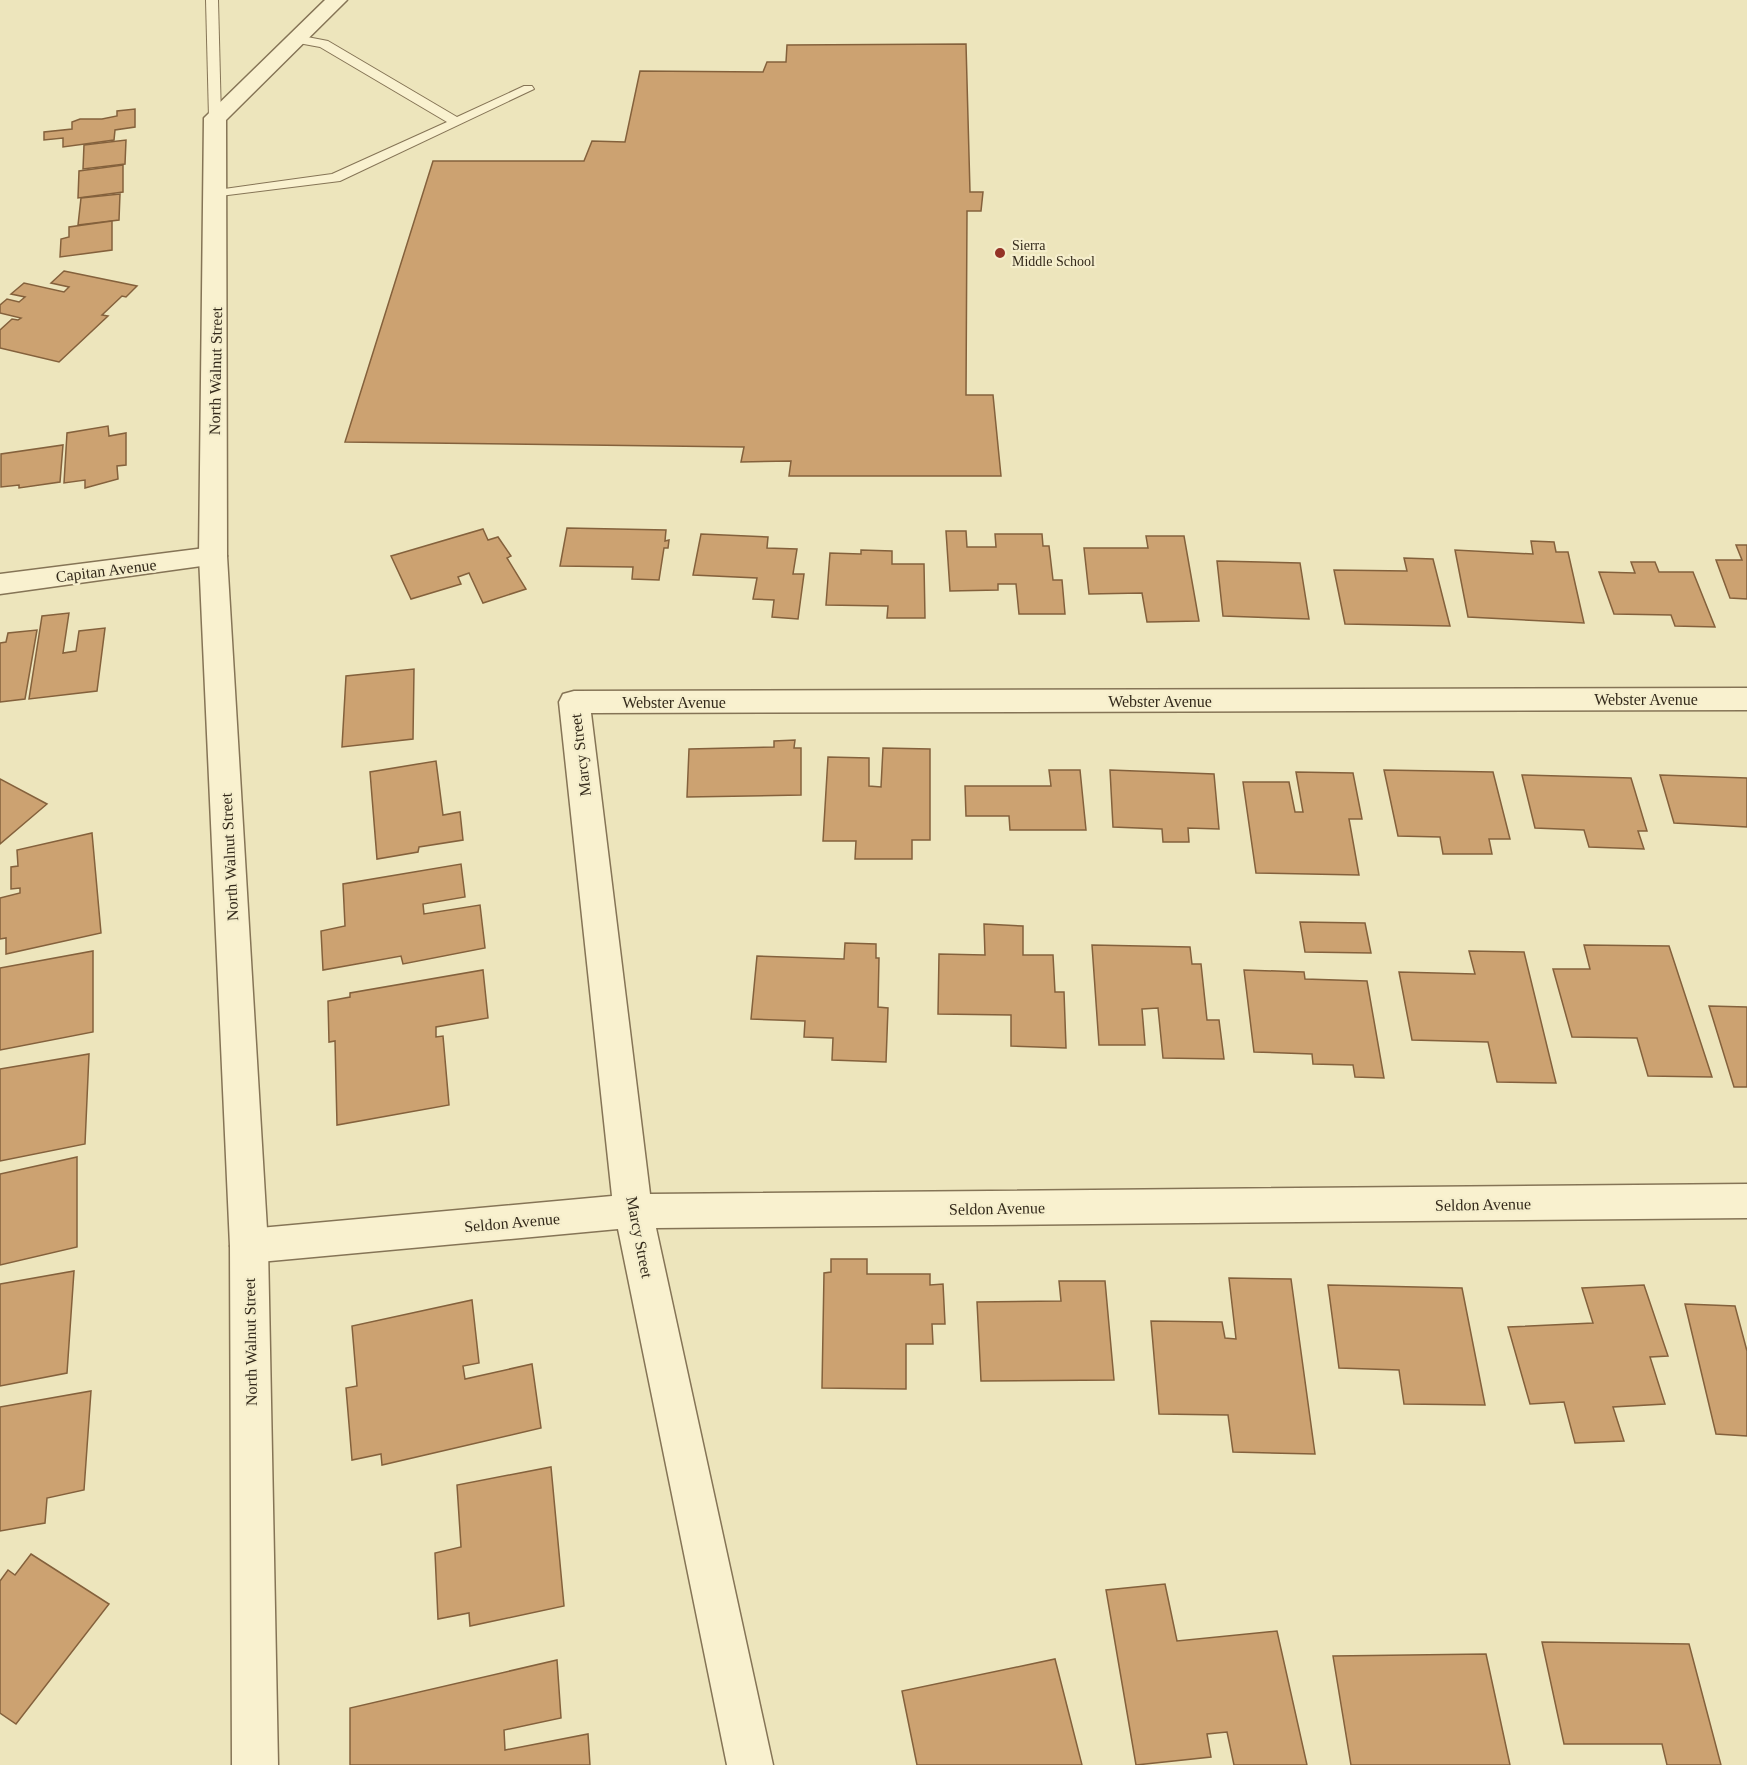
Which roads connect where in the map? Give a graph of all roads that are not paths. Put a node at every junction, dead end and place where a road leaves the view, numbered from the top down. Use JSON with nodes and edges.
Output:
{"nodes":[{"id":1,"x":212,"y":0,"type":"edge"},
{"id":2,"x":337,"y":0,"type":"edge"},
{"id":3,"x":297,"y":39,"type":"junction"},
{"id":4,"x":528,"y":89,"type":"dead end"},
{"id":5,"x":215,"y":117,"type":"junction"},
{"id":6,"x":457,"y":122,"type":"junction"},
{"id":7,"x":217,"y":194,"type":"junction"},
{"id":8,"x":213,"y":556,"type":"junction"},
{"id":9,"x":0,"y":584,"type":"edge"},
{"id":10,"x":1747,"y":699,"type":"edge"},
{"id":11,"x":574,"y":702,"type":"joint"},
{"id":12,"x":1747,"y":1201,"type":"edge"},
{"id":13,"x":633,"y":1211,"type":"junction"},
{"id":14,"x":249,"y":1245,"type":"junction"},
{"id":15,"x":255,"y":1765,"type":"edge"},
{"id":16,"x":750,"y":1765,"type":"edge"}],
"edges":[{"from":1,"to":5,"type":"lane"},
{"from":2,"to":3,"type":"street"},
{"from":3,"to":5,"type":"street"},
{"from":3,"to":6,"type":"lane"},
{"from":4,"to":6,"type":"lane"},
{"from":5,"to":7,"type":"street","name":"North Walnut Street"},
{"from":6,"to":7,"type":"lane"},
{"from":7,"to":8,"type":"street","name":"North Walnut Street"},
{"from":8,"to":9,"type":"street","name":"Capitan Avenue"},
{"from":8,"to":14,"type":"street","name":"North Walnut Street"},
{"from":10,"to":11,"type":"street","name":"Webster Avenue"},
{"from":11,"to":13,"type":"street","name":"Marcy Street"},
{"from":12,"to":13,"type":"street","name":"Seldon Avenue"},
{"from":13,"to":14,"type":"street","name":"Seldon Avenue"},
{"from":13,"to":16,"type":"street","name":"Marcy Street"},
{"from":14,"to":15,"type":"street","name":"North Walnut Street"}]}
